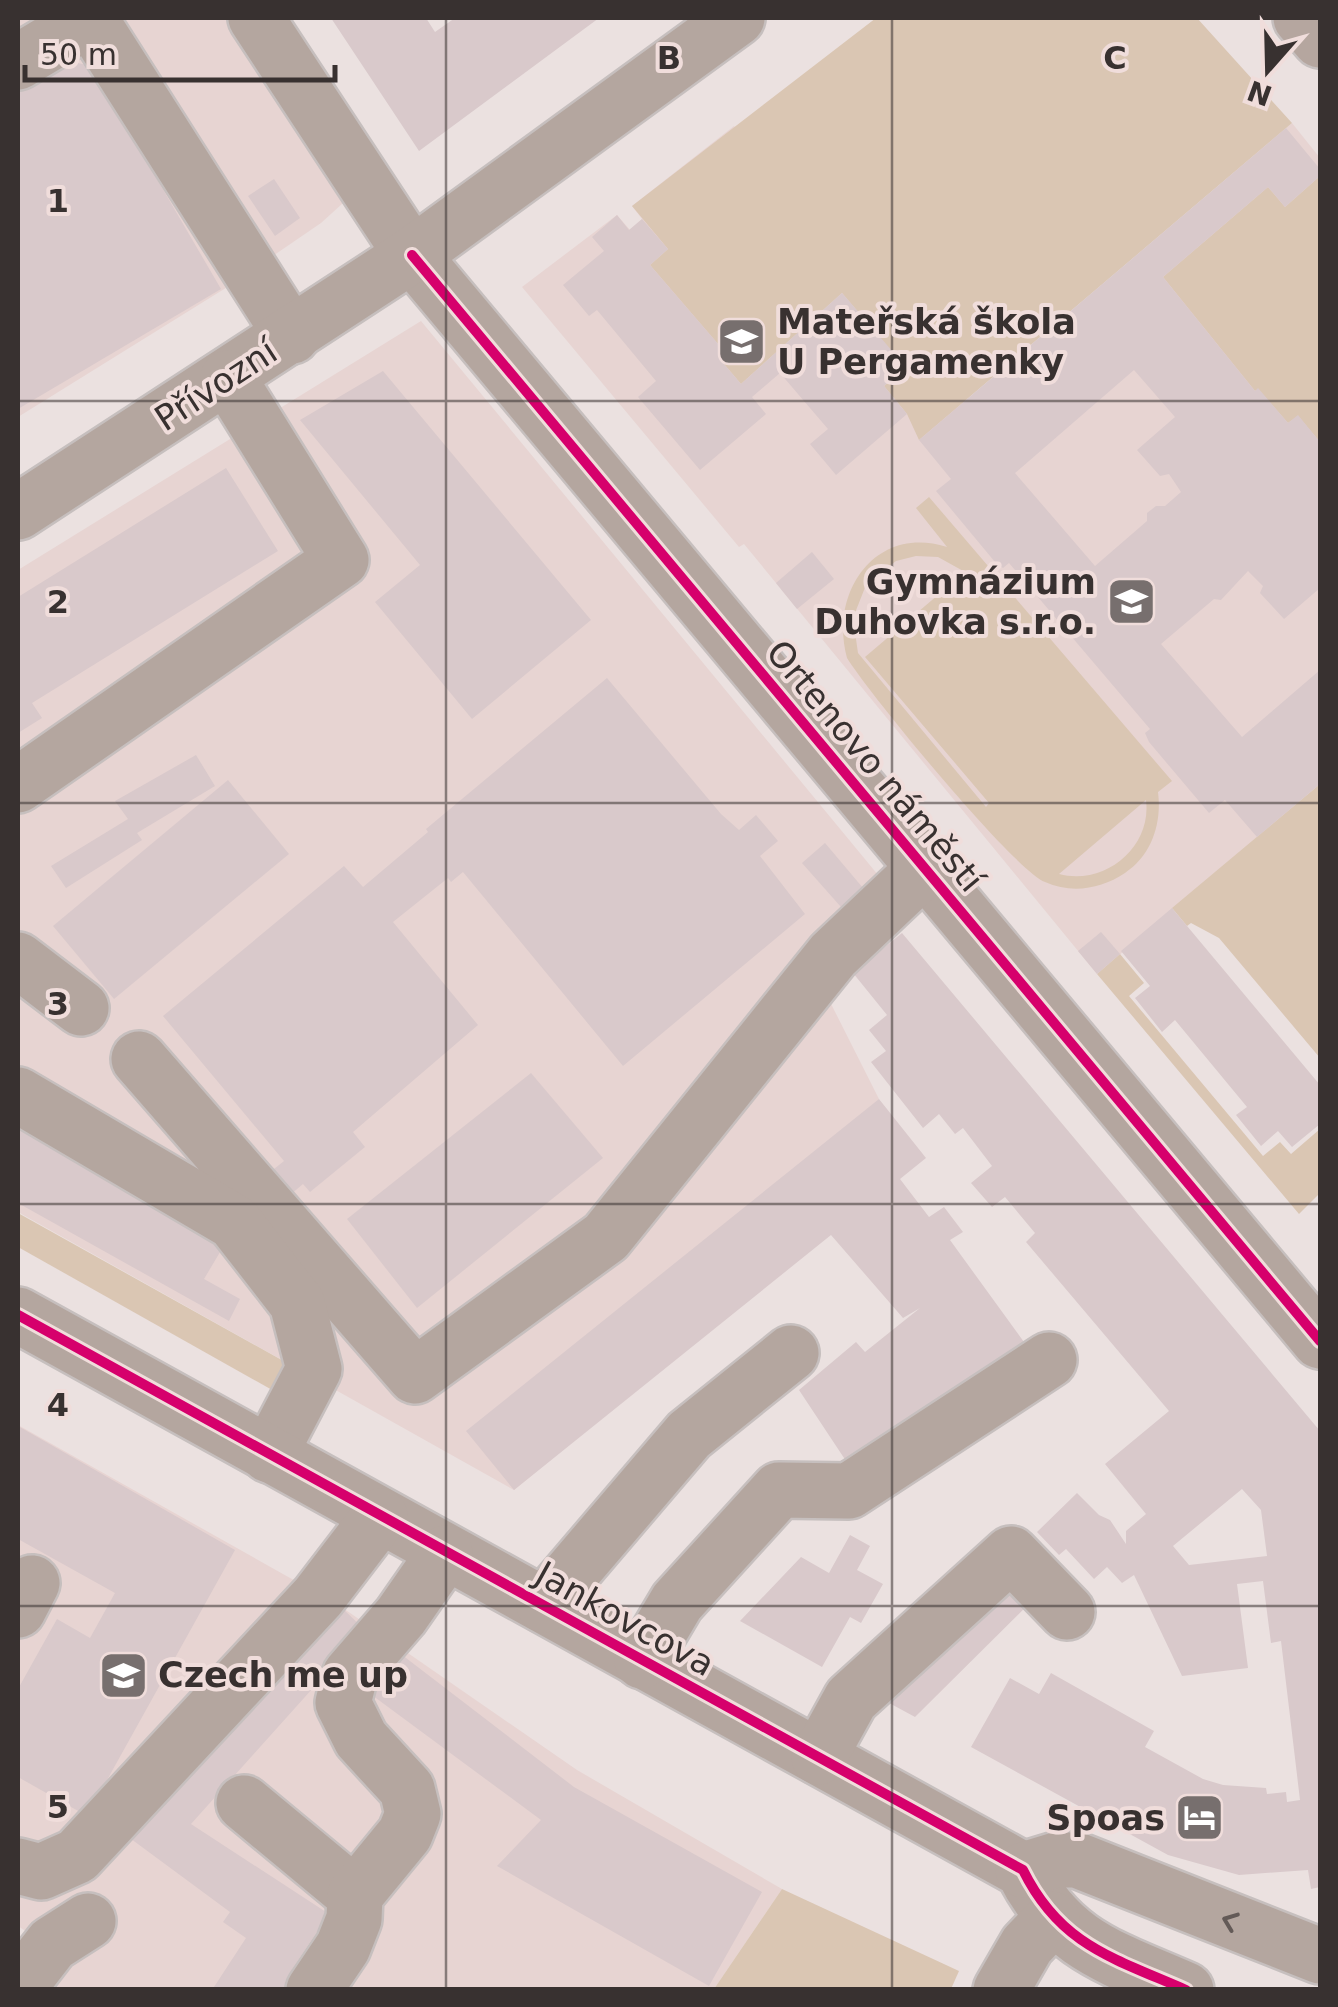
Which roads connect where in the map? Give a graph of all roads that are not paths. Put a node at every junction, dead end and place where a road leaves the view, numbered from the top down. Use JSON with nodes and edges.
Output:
{"nodes":[{"id":1,"x":256,"y":18,"type":"edge"},
{"id":2,"x":738,"y":18,"type":"edge"},
{"id":3,"x":1302,"y":18,"type":"edge"},
{"id":4,"x":1320,"y":40,"type":"edge"},
{"id":5,"x":18,"y":62,"type":"edge"},
{"id":6,"x":412,"y":256,"type":"junction"},
{"id":7,"x":292,"y":336,"type":"junction"},
{"id":8,"x":228,"y":378,"type":"junction"},
{"id":9,"x":18,"y":512,"type":"edge"},
{"id":10,"x":18,"y":786,"type":"edge"},
{"id":11,"x":924,"y":869,"type":"junction"},
{"id":12,"x":18,"y":960,"type":"edge"},
{"id":13,"x":81,"y":1008,"type":"dead end"},
{"id":14,"x":139,"y":1059,"type":"dead end"},
{"id":15,"x":18,"y":1096,"type":"edge"},
{"id":16,"x":1312,"y":1314,"type":"edge"},
{"id":17,"x":18,"y":1315,"type":"edge"},
{"id":18,"x":791,"y":1353,"type":"dead end"},
{"id":19,"x":1049,"y":1360,"type":"dead end"},
{"id":20,"x":269,"y":1455,"type":"junction"},
{"id":21,"x":380,"y":1516,"type":"junction"},
{"id":22,"x":445,"y":1553,"type":"junction"},
{"id":23,"x":544,"y":1605,"type":"junction"},
{"id":24,"x":1067,"y":1612,"type":"dead end"},
{"id":25,"x":642,"y":1660,"type":"junction"},
{"id":26,"x":818,"y":1757,"type":"junction"},
{"id":27,"x":244,"y":1803,"type":"dead end"},
{"id":28,"x":18,"y":1866,"type":"edge"},
{"id":29,"x":1023,"y":1870,"type":"junction"},
{"id":30,"x":355,"y":1895,"type":"junction"},
{"id":31,"x":1052,"y":1918,"type":"junction"},
{"id":32,"x":88,"y":1921,"type":"dead end"},
{"id":33,"x":1320,"y":1956,"type":"edge"},
{"id":34,"x":18,"y":1988,"type":"edge"},
{"id":35,"x":314,"y":1990,"type":"edge"},
{"id":36,"x":1001,"y":1990,"type":"edge"},
{"id":37,"x":1186,"y":1990,"type":"edge"}],
"edges":[{"from":1,"to":6,"type":"street","name":"Ortenovo náměstí"},
{"from":2,"to":6,"type":"street"},
{"from":3,"to":4,"type":"main road"},
{"from":5,"to":7,"type":"street"},
{"from":6,"to":7,"type":"street","name":"Přívozní"},
{"from":6,"to":11,"type":"street","name":"Ortenovo náměstí"},
{"from":7,"to":8,"type":"street","name":"Přívozní"},
{"from":8,"to":9,"type":"street","name":"Přívozní"},
{"from":8,"to":10,"type":"street"},
{"from":11,"to":14,"type":"street"},
{"from":11,"to":16,"type":"street","name":"Ortenovo náměstí"},
{"from":12,"to":13,"type":"street"},
{"from":15,"to":20,"type":"street"},
{"from":17,"to":20,"type":"street","name":"Jankovcova"},
{"from":18,"to":23,"type":"street"},
{"from":19,"to":25,"type":"street"},
{"from":20,"to":21,"type":"street","name":"Jankovcova"},
{"from":21,"to":22,"type":"street","name":"Jankovcova"},
{"from":21,"to":28,"type":"street"},
{"from":22,"to":23,"type":"street","name":"Jankovcova"},
{"from":22,"to":30,"type":"street"},
{"from":23,"to":25,"type":"street","name":"Jankovcova"},
{"from":24,"to":26,"type":"street"},
{"from":25,"to":26,"type":"street","name":"Jankovcova"},
{"from":26,"to":29,"type":"street","name":"Jankovcova"},
{"from":27,"to":30,"type":"street"},
{"from":29,"to":31,"type":"street","name":"Jankovcova"},
{"from":33,"to":29,"type":"street","one_way":true},
{"from":30,"to":35,"type":"street"},
{"from":31,"to":36,"type":"street"},
{"from":31,"to":37,"type":"street","name":"Jankovcova"},
{"from":32,"to":34,"type":"street"}]}
